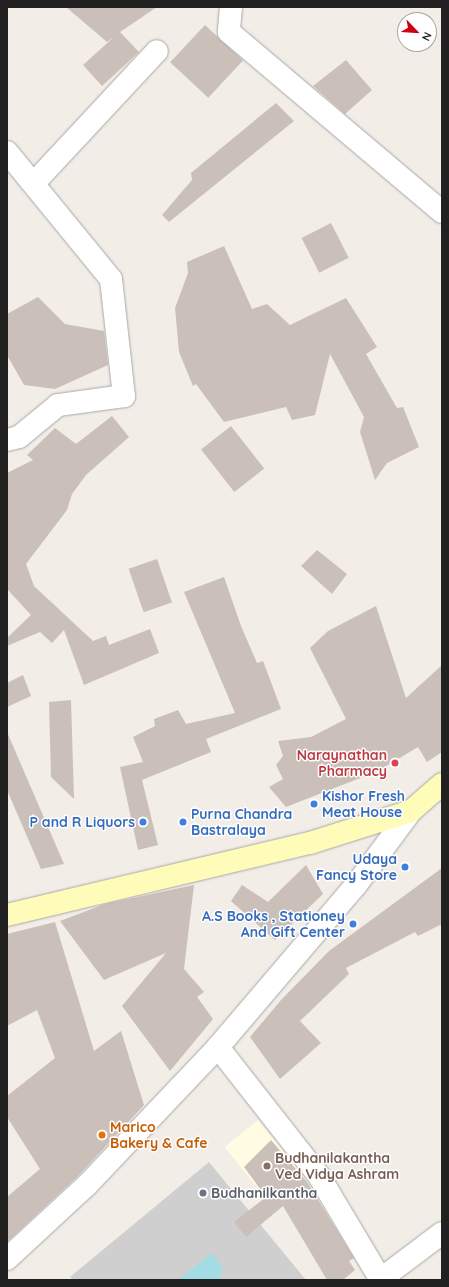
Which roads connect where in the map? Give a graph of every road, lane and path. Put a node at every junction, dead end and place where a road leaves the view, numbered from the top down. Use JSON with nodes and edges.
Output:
{"nodes":[{"id":1,"x":231,"y":7,"type":"edge"},
{"id":2,"x":157,"y":51,"type":"dead end"},
{"id":3,"x":7,"y":152,"type":"edge"},
{"id":4,"x":34,"y":183,"type":"junction"},
{"id":5,"x":442,"y":212,"type":"edge"},
{"id":6,"x":7,"y":440,"type":"edge"},
{"id":7,"x":442,"y":784,"type":"edge"},
{"id":8,"x":411,"y":811,"type":"junction"},
{"id":9,"x":7,"y":915,"type":"edge"},
{"id":10,"x":218,"y":1047,"type":"junction"},
{"id":11,"x":442,"y":1234,"type":"edge"},
{"id":12,"x":7,"y":1259,"type":"edge"},
{"id":13,"x":381,"y":1279,"type":"edge"}],
"edges":[{"from":1,"to":5,"type":"street"},
{"from":2,"to":4,"type":"street"},
{"from":3,"to":4,"type":"street"},
{"from":4,"to":6,"type":"street"},
{"from":7,"to":8,"type":"main road"},
{"from":8,"to":9,"type":"main road"},
{"from":8,"to":10,"type":"street"},
{"from":10,"to":12,"type":"street"},
{"from":10,"to":13,"type":"street"},
{"from":11,"to":13,"type":"street"}]}
